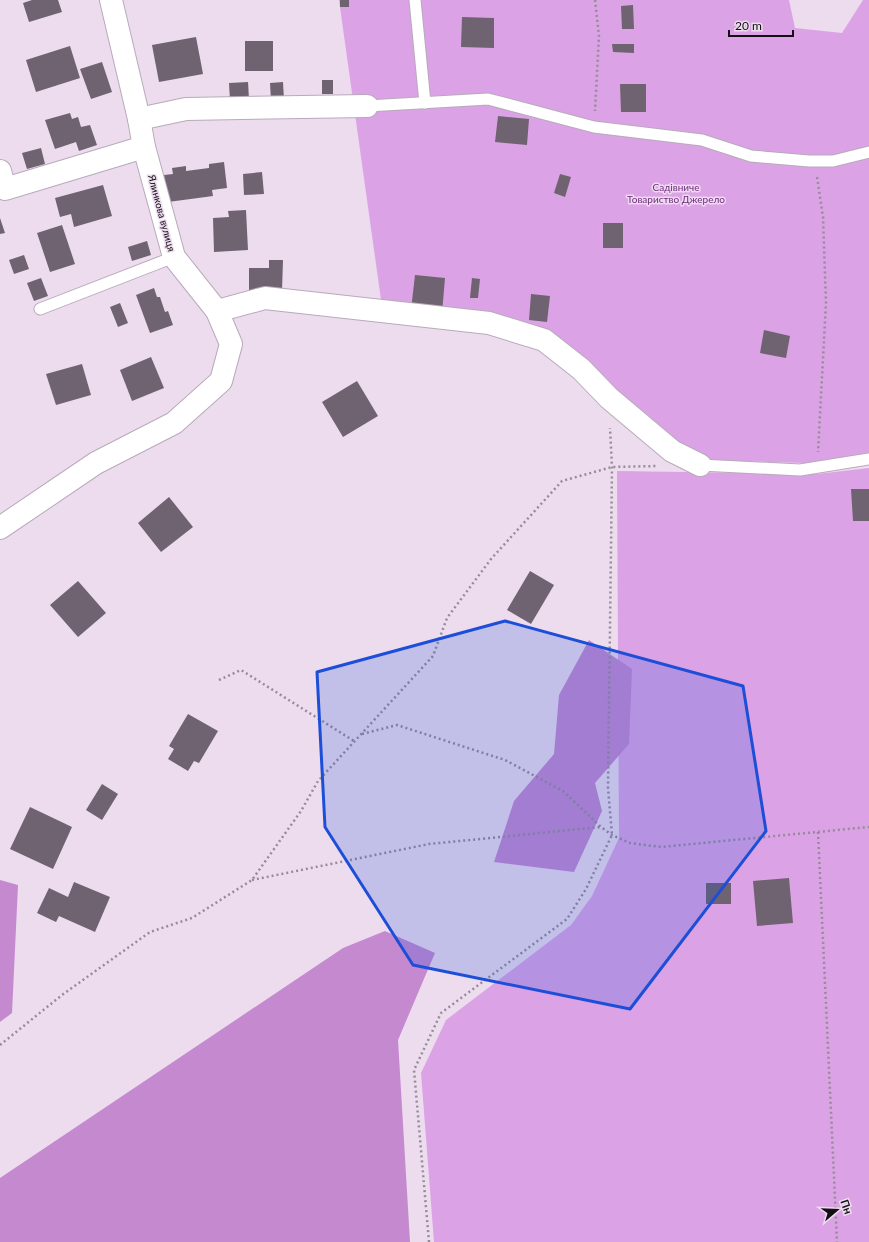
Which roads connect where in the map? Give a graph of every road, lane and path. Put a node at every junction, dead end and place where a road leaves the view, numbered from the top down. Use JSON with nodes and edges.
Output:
{"nodes":[{"id":1,"x":111,"y":0,"type":"edge"},
{"id":2,"x":416,"y":0,"type":"edge"},
{"id":3,"x":595,"y":0,"type":"edge"},
{"id":4,"x":425,"y":102,"type":"junction"},
{"id":5,"x":367,"y":106,"type":"joint"},
{"id":6,"x":140,"y":119,"type":"junction"},
{"id":7,"x":594,"y":127,"type":"junction"},
{"id":8,"x":144,"y":147,"type":"junction"},
{"id":9,"x":869,"y":152,"type":"edge"},
{"id":10,"x":814,"y":161,"type":"junction"},
{"id":11,"x":0,"y":171,"type":"edge"},
{"id":12,"x":174,"y":257,"type":"junction"},
{"id":13,"x":40,"y":309,"type":"dead end"},
{"id":14,"x":216,"y":311,"type":"junction"},
{"id":15,"x":609,"y":398,"type":"junction"},
{"id":16,"x":869,"y":460,"type":"edge"},
{"id":17,"x":700,"y":465,"type":"joint"},
{"id":18,"x":663,"y":466,"type":"dead end"},
{"id":19,"x":612,"y":467,"type":"junction"},
{"id":20,"x":818,"y":467,"type":"junction"},
{"id":21,"x":0,"y":528,"type":"edge"},
{"id":22,"x":219,"y":680,"type":"dead end"},
{"id":23,"x":360,"y":734,"type":"junction"},
{"id":24,"x":354,"y":741,"type":"junction"},
{"id":25,"x":601,"y":827,"type":"junction"},
{"id":26,"x":869,"y":827,"type":"edge"},
{"id":27,"x":818,"y":832,"type":"junction"},
{"id":28,"x":612,"y":835,"type":"junction"},
{"id":29,"x":252,"y":880,"type":"junction"},
{"id":30,"x":0,"y":1045,"type":"edge"},
{"id":31,"x":428,"y":1242,"type":"edge"},
{"id":32,"x":837,"y":1242,"type":"edge"}],
"edges":[{"from":1,"to":6,"type":"street","name":"Ялинкова вулиця"},
{"from":2,"to":4,"type":"lane"},
{"from":3,"to":7,"type":"path"},
{"from":4,"to":5,"type":"lane"},
{"from":4,"to":7,"type":"lane"},
{"from":5,"to":6,"type":"street"},
{"from":6,"to":8,"type":"street","name":"Ялинкова вулиця"},
{"from":7,"to":10,"type":"lane"},
{"from":8,"to":11,"type":"street"},
{"from":8,"to":12,"type":"street","name":"Ялинкова вулиця"},
{"from":9,"to":10,"type":"lane"},
{"from":10,"to":20,"type":"path"},
{"from":12,"to":13,"type":"lane"},
{"from":12,"to":14,"type":"street","name":"Ялинкова вулиця"},
{"from":14,"to":15,"type":"street"},
{"from":14,"to":21,"type":"street","name":"Ялинкова вулиця"},
{"from":15,"to":17,"type":"street"},
{"from":15,"to":19,"type":"path"},
{"from":16,"to":20,"type":"lane"},
{"from":17,"to":20,"type":"lane"},
{"from":18,"to":19,"type":"path"},
{"from":19,"to":23,"type":"path"},
{"from":19,"to":28,"type":"path"},
{"from":22,"to":24,"type":"path"},
{"from":23,"to":24,"type":"path"},
{"from":23,"to":25,"type":"path"},
{"from":24,"to":29,"type":"path"},
{"from":25,"to":28,"type":"path"},
{"from":25,"to":29,"type":"path"},
{"from":26,"to":27,"type":"path"},
{"from":27,"to":28,"type":"path"},
{"from":27,"to":32,"type":"path"},
{"from":28,"to":31,"type":"path"},
{"from":29,"to":30,"type":"path"}]}
